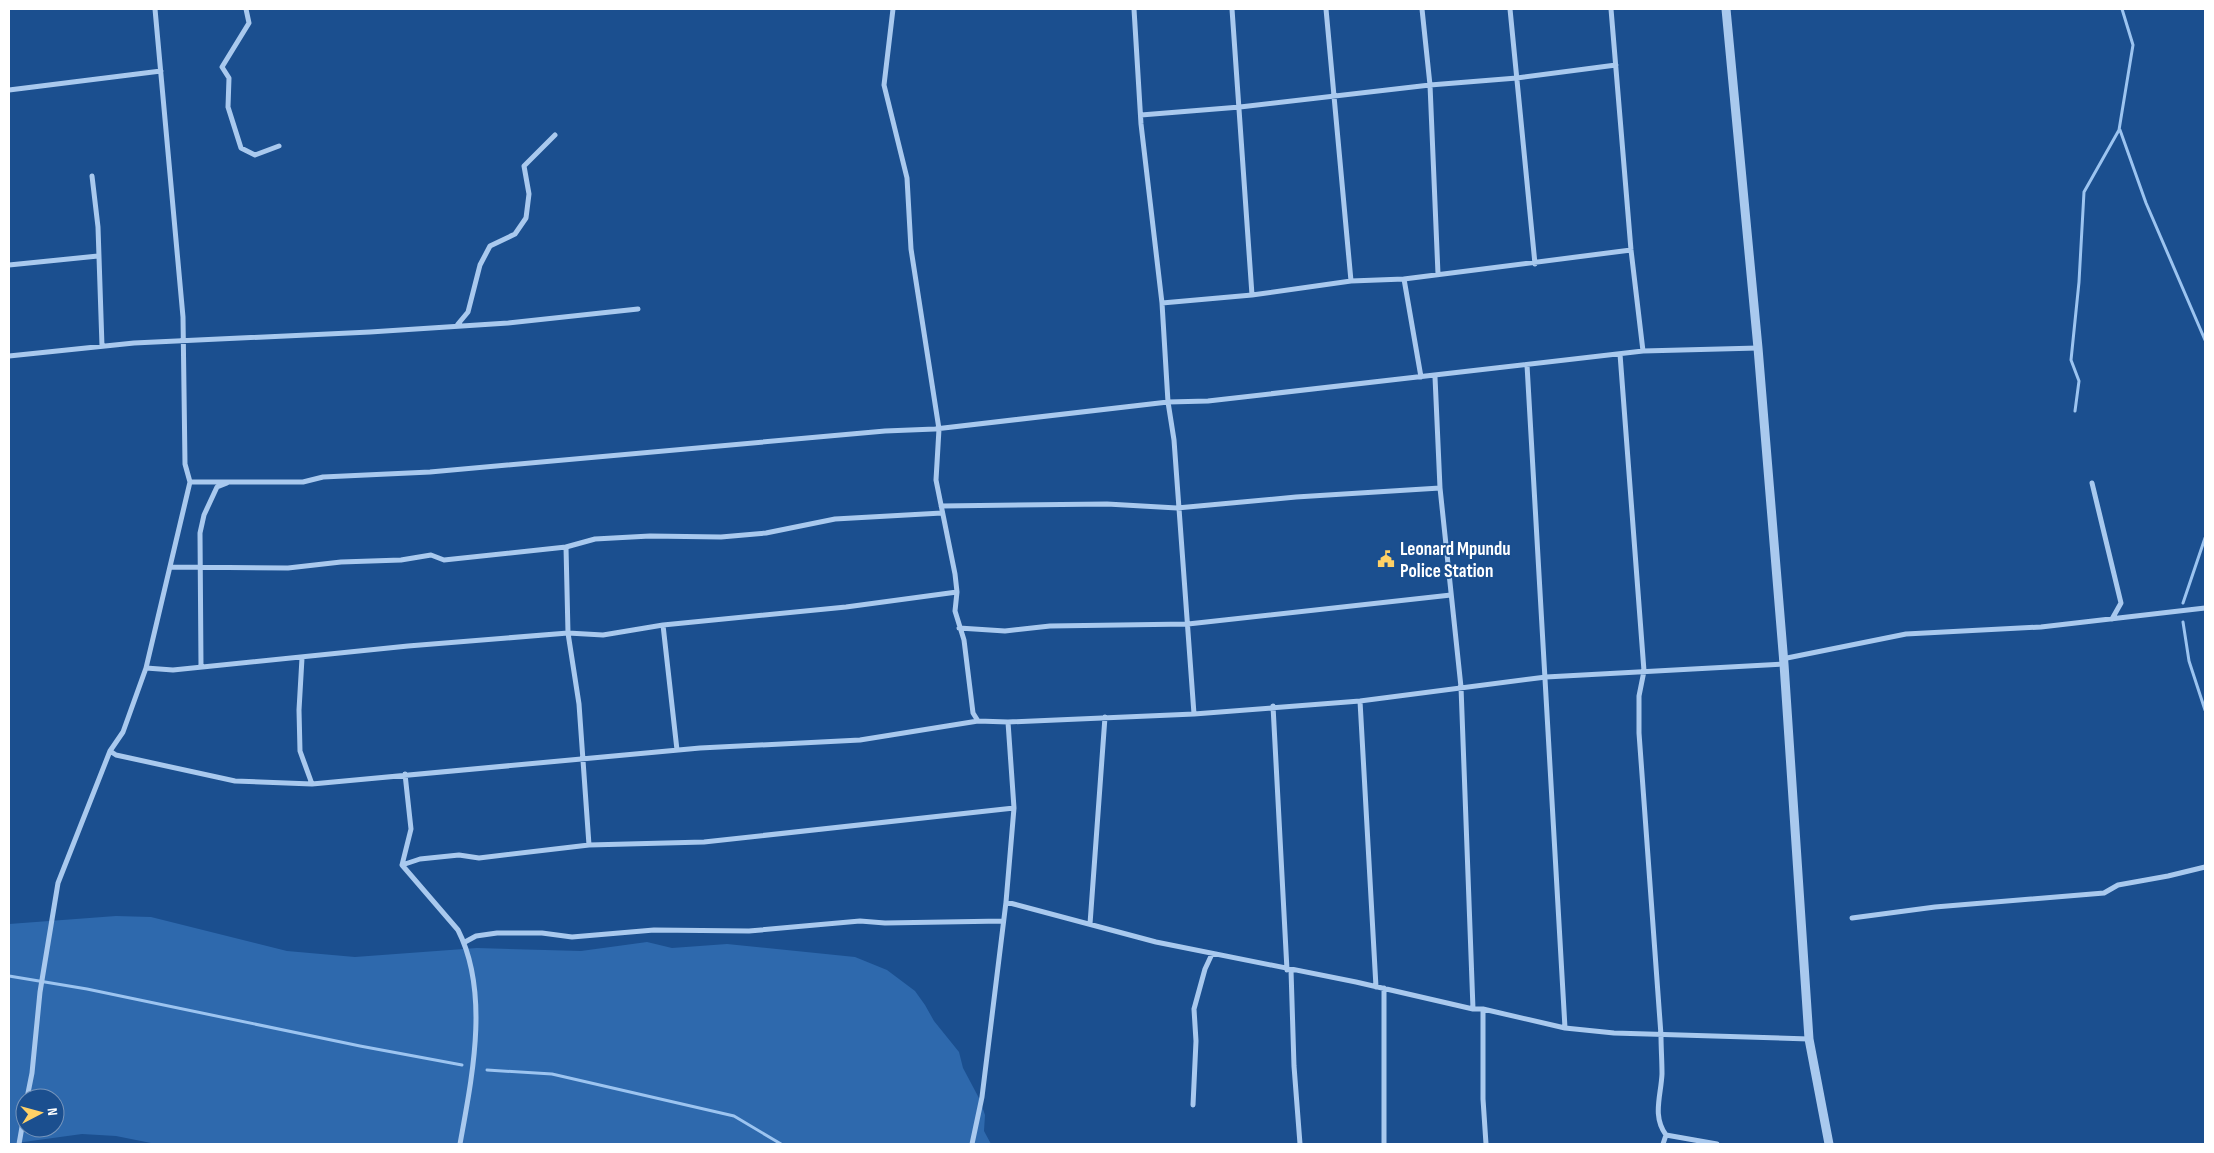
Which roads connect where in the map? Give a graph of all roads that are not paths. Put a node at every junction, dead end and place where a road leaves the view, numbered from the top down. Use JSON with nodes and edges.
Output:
{"nodes":[{"id":1,"x":154,"y":9,"type":"edge"},
{"id":2,"x":246,"y":9,"type":"edge"},
{"id":3,"x":892,"y":9,"type":"edge"},
{"id":4,"x":1134,"y":9,"type":"edge"},
{"id":5,"x":1232,"y":9,"type":"edge"},
{"id":6,"x":1326,"y":9,"type":"edge"},
{"id":7,"x":1422,"y":9,"type":"edge"},
{"id":8,"x":1510,"y":9,"type":"edge"},
{"id":9,"x":1611,"y":9,"type":"edge"},
{"id":10,"x":1726,"y":9,"type":"edge"},
{"id":11,"x":1616,"y":64,"type":"junction"},
{"id":12,"x":161,"y":71,"type":"junction"},
{"id":13,"x":1517,"y":78,"type":"junction"},
{"id":14,"x":1430,"y":85,"type":"junction"},
{"id":15,"x":9,"y":90,"type":"edge"},
{"id":16,"x":1332,"y":96,"type":"junction"},
{"id":17,"x":1240,"y":107,"type":"junction"},
{"id":18,"x":1141,"y":115,"type":"junction"},
{"id":19,"x":555,"y":135,"type":"dead end"},
{"id":20,"x":279,"y":146,"type":"dead end"},
{"id":21,"x":92,"y":176,"type":"dead end"},
{"id":22,"x":1631,"y":250,"type":"junction"},
{"id":23,"x":98,"y":256,"type":"junction"},
{"id":24,"x":1535,"y":264,"type":"junction"},
{"id":25,"x":9,"y":265,"type":"edge"},
{"id":26,"x":1438,"y":274,"type":"junction"},
{"id":27,"x":1404,"y":279,"type":"junction"},
{"id":28,"x":1351,"y":281,"type":"junction"},
{"id":29,"x":1252,"y":295,"type":"junction"},
{"id":30,"x":1162,"y":303,"type":"junction"},
{"id":31,"x":638,"y":309,"type":"dead end"},
{"id":32,"x":458,"y":324,"type":"junction"},
{"id":33,"x":183,"y":340,"type":"junction"},
{"id":34,"x":102,"y":346,"type":"junction"},
{"id":35,"x":1758,"y":348,"type":"junction"},
{"id":36,"x":1643,"y":351,"type":"junction"},
{"id":37,"x":1620,"y":354,"type":"junction"},
{"id":38,"x":9,"y":356,"type":"edge"},
{"id":39,"x":1527,"y":365,"type":"junction"},
{"id":40,"x":1421,"y":377,"type":"junction"},
{"id":41,"x":1435,"y":377,"type":"junction"},
{"id":42,"x":1168,"y":402,"type":"junction"},
{"id":43,"x":939,"y":429,"type":"junction"},
{"id":44,"x":190,"y":482,"type":"junction"},
{"id":45,"x":230,"y":482,"type":"junction"},
{"id":46,"x":2092,"y":483,"type":"dead end"},
{"id":47,"x":1440,"y":488,"type":"junction"},
{"id":48,"x":941,"y":506,"type":"junction"},
{"id":49,"x":1177,"y":508,"type":"junction"},
{"id":50,"x":942,"y":513,"type":"junction"},
{"id":51,"x":566,"y":547,"type":"junction"},
{"id":52,"x":171,"y":566,"type":"junction"},
{"id":53,"x":200,"y":567,"type":"junction"},
{"id":54,"x":957,"y":592,"type":"junction"},
{"id":55,"x":1451,"y":595,"type":"junction"},
{"id":56,"x":2205,"y":608,"type":"edge"},
{"id":57,"x":2112,"y":619,"type":"junction"},
{"id":58,"x":1188,"y":624,"type":"junction"},
{"id":59,"x":663,"y":625,"type":"junction"},
{"id":60,"x":959,"y":628,"type":"junction"},
{"id":61,"x":568,"y":634,"type":"junction"},
{"id":62,"x":302,"y":658,"type":"junction"},
{"id":63,"x":1783,"y":661,"type":"junction"},
{"id":64,"x":201,"y":667,"type":"junction"},
{"id":65,"x":146,"y":668,"type":"junction"},
{"id":66,"x":1644,"y":671,"type":"junction"},
{"id":67,"x":1546,"y":677,"type":"junction"},
{"id":68,"x":1461,"y":687,"type":"junction"},
{"id":69,"x":1360,"y":701,"type":"junction"},
{"id":70,"x":1273,"y":706,"type":"junction"},
{"id":71,"x":1194,"y":714,"type":"junction"},
{"id":72,"x":1105,"y":717,"type":"junction"},
{"id":73,"x":978,"y":721,"type":"junction"},
{"id":74,"x":1008,"y":722,"type":"junction"},
{"id":75,"x":110,"y":750,"type":"junction"},
{"id":76,"x":677,"y":750,"type":"junction"},
{"id":77,"x":583,"y":759,"type":"junction"},
{"id":78,"x":405,"y":774,"type":"junction"},
{"id":79,"x":312,"y":784,"type":"junction"},
{"id":80,"x":1014,"y":808,"type":"junction"},
{"id":81,"x":589,"y":845,"type":"junction"},
{"id":82,"x":402,"y":866,"type":"junction"},
{"id":83,"x":2205,"y":867,"type":"edge"},
{"id":84,"x":1006,"y":902,"type":"junction"},
{"id":85,"x":1852,"y":918,"type":"dead end"},
{"id":86,"x":1002,"y":921,"type":"junction"},
{"id":87,"x":1090,"y":924,"type":"junction"},
{"id":88,"x":465,"y":942,"type":"junction"},
{"id":89,"x":1212,"y":954,"type":"junction"},
{"id":90,"x":1289,"y":970,"type":"junction"},
{"id":91,"x":1376,"y":987,"type":"junction"},
{"id":92,"x":1384,"y":988,"type":"junction"},
{"id":93,"x":1473,"y":1009,"type":"junction"},
{"id":94,"x":1483,"y":1009,"type":"junction"},
{"id":95,"x":1565,"y":1028,"type":"junction"},
{"id":96,"x":1661,"y":1035,"type":"junction"},
{"id":97,"x":1809,"y":1039,"type":"junction"},
{"id":98,"x":28,"y":1088,"type":"edge"},
{"id":99,"x":1193,"y":1105,"type":"dead end"},
{"id":100,"x":1666,"y":1135,"type":"junction"},
{"id":101,"x":460,"y":1144,"type":"edge"},
{"id":102,"x":972,"y":1144,"type":"edge"},
{"id":103,"x":1300,"y":1144,"type":"edge"},
{"id":104,"x":1384,"y":1144,"type":"edge"},
{"id":105,"x":1486,"y":1144,"type":"edge"},
{"id":106,"x":1664,"y":1144,"type":"edge"},
{"id":107,"x":1717,"y":1144,"type":"edge"},
{"id":108,"x":1829,"y":1144,"type":"edge"}],
"edges":[{"from":1,"to":12,"type":"street"},
{"from":2,"to":20,"type":"street"},
{"from":3,"to":43,"type":"street"},
{"from":4,"to":18,"type":"street"},
{"from":5,"to":17,"type":"street"},
{"from":6,"to":16,"type":"street"},
{"from":7,"to":14,"type":"street"},
{"from":8,"to":13,"type":"street"},
{"from":9,"to":11,"type":"street"},
{"from":10,"to":35,"type":"street"},
{"from":11,"to":13,"type":"street"},
{"from":11,"to":22,"type":"street"},
{"from":12,"to":15,"type":"street"},
{"from":12,"to":33,"type":"street"},
{"from":13,"to":14,"type":"street"},
{"from":13,"to":24,"type":"street"},
{"from":14,"to":16,"type":"street"},
{"from":14,"to":26,"type":"street"},
{"from":16,"to":17,"type":"street"},
{"from":16,"to":28,"type":"street"},
{"from":17,"to":18,"type":"street"},
{"from":17,"to":29,"type":"street"},
{"from":18,"to":30,"type":"street"},
{"from":19,"to":32,"type":"street"},
{"from":21,"to":23,"type":"street"},
{"from":22,"to":24,"type":"street"},
{"from":22,"to":36,"type":"street"},
{"from":23,"to":25,"type":"street"},
{"from":23,"to":34,"type":"street"},
{"from":24,"to":26,"type":"street"},
{"from":26,"to":27,"type":"street"},
{"from":27,"to":28,"type":"street"},
{"from":27,"to":40,"type":"street"},
{"from":28,"to":29,"type":"street"},
{"from":29,"to":30,"type":"street"},
{"from":30,"to":42,"type":"street"},
{"from":31,"to":32,"type":"street"},
{"from":32,"to":33,"type":"street"},
{"from":33,"to":34,"type":"street"},
{"from":33,"to":44,"type":"street"},
{"from":34,"to":38,"type":"street"},
{"from":35,"to":36,"type":"street"},
{"from":35,"to":63,"type":"street"},
{"from":36,"to":37,"type":"street"},
{"from":37,"to":39,"type":"street"},
{"from":37,"to":66,"type":"street"},
{"from":39,"to":41,"type":"street"},
{"from":39,"to":67,"type":"street"},
{"from":40,"to":41,"type":"street"},
{"from":40,"to":42,"type":"street"},
{"from":41,"to":47,"type":"street"},
{"from":42,"to":43,"type":"street"},
{"from":42,"to":49,"type":"street"},
{"from":43,"to":45,"type":"street"},
{"from":43,"to":48,"type":"street"},
{"from":44,"to":45,"type":"street"},
{"from":44,"to":52,"type":"street"},
{"from":45,"to":53,"type":"street"},
{"from":46,"to":57,"type":"street"},
{"from":47,"to":49,"type":"street"},
{"from":47,"to":55,"type":"street"},
{"from":48,"to":49,"type":"street"},
{"from":48,"to":50,"type":"street"},
{"from":49,"to":58,"type":"street"},
{"from":50,"to":51,"type":"street"},
{"from":50,"to":54,"type":"street"},
{"from":51,"to":53,"type":"street"},
{"from":51,"to":61,"type":"street"},
{"from":52,"to":53,"type":"street"},
{"from":52,"to":65,"type":"street"},
{"from":53,"to":64,"type":"street"},
{"from":54,"to":59,"type":"street"},
{"from":54,"to":60,"type":"street"},
{"from":55,"to":58,"type":"street"},
{"from":55,"to":68,"type":"street"},
{"from":56,"to":57,"type":"street"},
{"from":57,"to":63,"type":"street"},
{"from":58,"to":60,"type":"street"},
{"from":58,"to":71,"type":"street"},
{"from":59,"to":61,"type":"street"},
{"from":59,"to":76,"type":"street"},
{"from":60,"to":73,"type":"street"},
{"from":61,"to":62,"type":"street"},
{"from":61,"to":77,"type":"street"},
{"from":62,"to":64,"type":"street"},
{"from":62,"to":79,"type":"street"},
{"from":63,"to":66,"type":"street"},
{"from":63,"to":97,"type":"street"},
{"from":64,"to":65,"type":"street"},
{"from":65,"to":75,"type":"street"},
{"from":66,"to":67,"type":"street"},
{"from":66,"to":96,"type":"street"},
{"from":67,"to":68,"type":"street"},
{"from":67,"to":95,"type":"street"},
{"from":68,"to":69,"type":"street"},
{"from":68,"to":93,"type":"street"},
{"from":69,"to":70,"type":"street"},
{"from":69,"to":91,"type":"street"},
{"from":70,"to":71,"type":"street"},
{"from":70,"to":90,"type":"street"},
{"from":71,"to":72,"type":"street"},
{"from":72,"to":74,"type":"street"},
{"from":72,"to":87,"type":"street"},
{"from":73,"to":74,"type":"street"},
{"from":73,"to":76,"type":"street"},
{"from":74,"to":80,"type":"street"},
{"from":75,"to":79,"type":"street"},
{"from":75,"to":98,"type":"street"},
{"from":76,"to":77,"type":"street"},
{"from":77,"to":78,"type":"street"},
{"from":77,"to":81,"type":"street"},
{"from":78,"to":79,"type":"street"},
{"from":78,"to":82,"type":"street"},
{"from":80,"to":81,"type":"street"},
{"from":80,"to":84,"type":"street"},
{"from":81,"to":82,"type":"street"},
{"from":82,"to":88,"type":"street"},
{"from":83,"to":85,"type":"street"},
{"from":84,"to":86,"type":"street"},
{"from":84,"to":87,"type":"street"},
{"from":86,"to":88,"type":"street"},
{"from":86,"to":102,"type":"street"},
{"from":87,"to":89,"type":"street"},
{"from":88,"to":101,"type":"street"},
{"from":89,"to":90,"type":"street"},
{"from":89,"to":99,"type":"street"},
{"from":90,"to":91,"type":"street"},
{"from":90,"to":103,"type":"street"},
{"from":91,"to":92,"type":"street"},
{"from":92,"to":93,"type":"street"},
{"from":92,"to":104,"type":"street"},
{"from":93,"to":94,"type":"street"},
{"from":94,"to":95,"type":"street"},
{"from":94,"to":105,"type":"street"},
{"from":95,"to":96,"type":"street"},
{"from":96,"to":97,"type":"street"},
{"from":96,"to":100,"type":"street"},
{"from":97,"to":108,"type":"street"},
{"from":100,"to":106,"type":"street"},
{"from":100,"to":107,"type":"street"}]}
